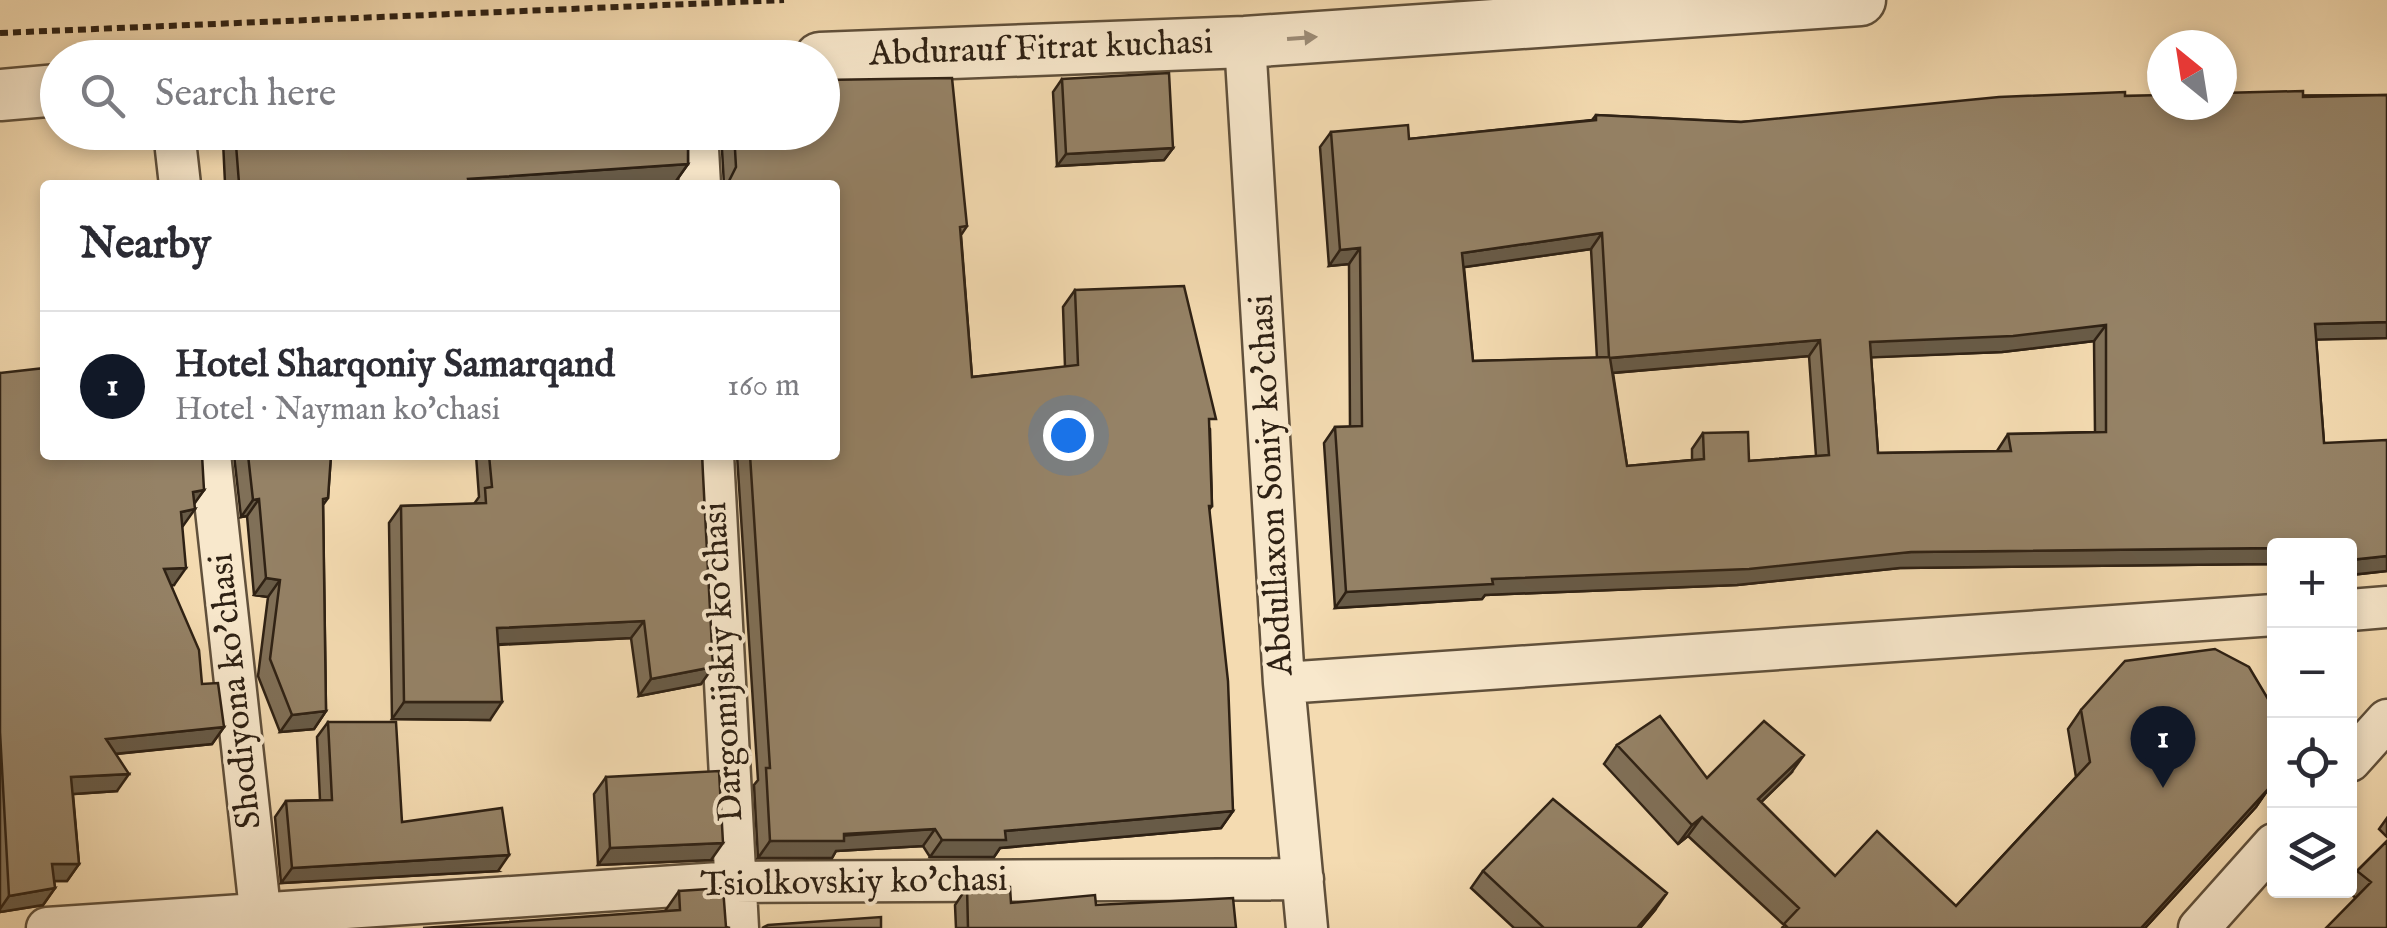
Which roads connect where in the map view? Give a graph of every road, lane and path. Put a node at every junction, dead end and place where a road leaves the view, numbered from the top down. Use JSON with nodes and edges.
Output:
{"nodes":[{"id":1,"x":784,"y":0,"type":"edge"},
{"id":2,"x":1860,"y":0,"type":"edge"},
{"id":3,"x":0,"y":33,"type":"edge"},
{"id":4,"x":1245,"y":42,"type":"junction"},
{"id":5,"x":840,"y":57,"type":"edge"},
{"id":6,"x":40,"y":92,"type":"edge"},
{"id":7,"x":0,"y":95,"type":"edge"},
{"id":8,"x":176,"y":150,"type":"edge"},
{"id":9,"x":698,"y":150,"type":"edge"},
{"id":10,"x":179,"y":180,"type":"edge"},
{"id":11,"x":700,"y":180,"type":"edge"},
{"id":12,"x":211,"y":460,"type":"edge"},
{"id":13,"x":713,"y":460,"type":"edge"},
{"id":14,"x":2387,"y":607,"type":"edge"},
{"id":15,"x":2357,"y":609,"type":"edge"},
{"id":16,"x":2267,"y":615,"type":"edge"},
{"id":17,"x":1284,"y":684,"type":"junction"},
{"id":18,"x":2387,"y":720,"type":"edge"},
{"id":19,"x":2357,"y":753,"type":"edge"},
{"id":20,"x":2267,"y":852,"type":"edge"},
{"id":21,"x":1303,"y":879,"type":"junction"},
{"id":22,"x":734,"y":882,"type":"junction"},
{"id":23,"x":261,"y":921,"type":"edge"},
{"id":24,"x":47,"y":928,"type":"edge"},
{"id":25,"x":738,"y":928,"type":"edge"},
{"id":26,"x":1306,"y":928,"type":"edge"},
{"id":27,"x":2198,"y":928,"type":"edge"}],
"edges":[{"from":1,"to":3,"type":"path"},
{"from":4,"to":2,"type":"street","name":"Abdurauf Fitrat kuchasi","one_way":true},
{"from":4,"to":5,"type":"street","name":"Abdurauf Fitrat kuchasi"},
{"from":4,"to":17,"type":"street","name":"Abdullaxon Soniy ko'chasi"},
{"from":6,"to":7,"type":"street"},
{"from":8,"to":10,"type":"street"},
{"from":9,"to":11,"type":"street"},
{"from":12,"to":23,"type":"street","name":"Shodiyona ko'chasi"},
{"from":13,"to":22,"type":"street","name":"Dargomijskiy ko'chasi"},
{"from":14,"to":15,"type":"street"},
{"from":16,"to":17,"type":"street"},
{"from":17,"to":21,"type":"street","name":"Abdullaxon Soniy ko'chasi"},
{"from":18,"to":19,"type":"street"},
{"from":20,"to":27,"type":"street"},
{"from":21,"to":22,"type":"street","name":"Tsiolkovskiy ko'chasi"},
{"from":21,"to":26,"type":"street","name":"Abdullaxon Soniy ko'chasi"},
{"from":22,"to":23,"type":"street","name":"Tsiolkovskiy ko'chasi"},
{"from":22,"to":25,"type":"street","name":"Dargomijskiy ko'chasi"},
{"from":23,"to":24,"type":"street","name":"Tsiolkovskiy ko'chasi"}]}
